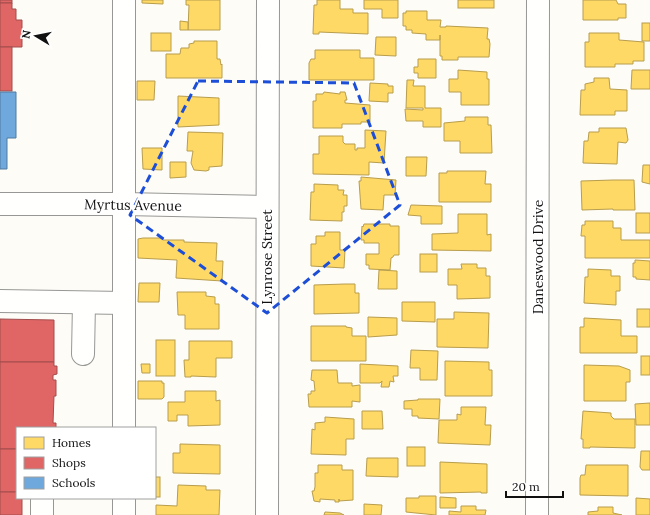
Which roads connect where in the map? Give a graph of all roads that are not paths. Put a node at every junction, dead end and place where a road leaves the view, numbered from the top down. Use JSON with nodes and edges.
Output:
{"nodes":[{"id":1,"x":124,"y":0,"type":"edge"},
{"id":2,"x":268,"y":0,"type":"edge"},
{"id":3,"x":538,"y":0,"type":"edge"},
{"id":4,"x":0,"y":204,"type":"edge"},
{"id":5,"x":124,"y":204,"type":"junction"},
{"id":6,"x":267,"y":207,"type":"junction"},
{"id":7,"x":0,"y":301,"type":"edge"},
{"id":8,"x":84,"y":303,"type":"junction"},
{"id":9,"x":124,"y":303,"type":"junction"},
{"id":10,"x":83,"y":354,"type":"dead end"},
{"id":11,"x":124,"y":427,"type":"edge"},
{"id":12,"x":42,"y":499,"type":"edge"},
{"id":13,"x":124,"y":499,"type":"edge"},
{"id":14,"x":42,"y":515,"type":"edge"},
{"id":15,"x":124,"y":515,"type":"edge"},
{"id":16,"x":267,"y":515,"type":"edge"},
{"id":17,"x":537,"y":515,"type":"edge"}],
"edges":[{"from":1,"to":5,"type":"street"},
{"from":2,"to":6,"type":"street","name":"Lynrose Street"},
{"from":3,"to":17,"type":"street","name":"Daneswood Drive"},
{"from":4,"to":5,"type":"street","name":"Myrtus Avenue"},
{"from":5,"to":6,"type":"street","name":"Myrtus Avenue"},
{"from":5,"to":9,"type":"street"},
{"from":6,"to":16,"type":"street","name":"Lynrose Street"},
{"from":7,"to":8,"type":"street"},
{"from":8,"to":9,"type":"street"},
{"from":8,"to":10,"type":"street"},
{"from":9,"to":11,"type":"street"},
{"from":12,"to":14,"type":"street"},
{"from":13,"to":15,"type":"street"}]}
